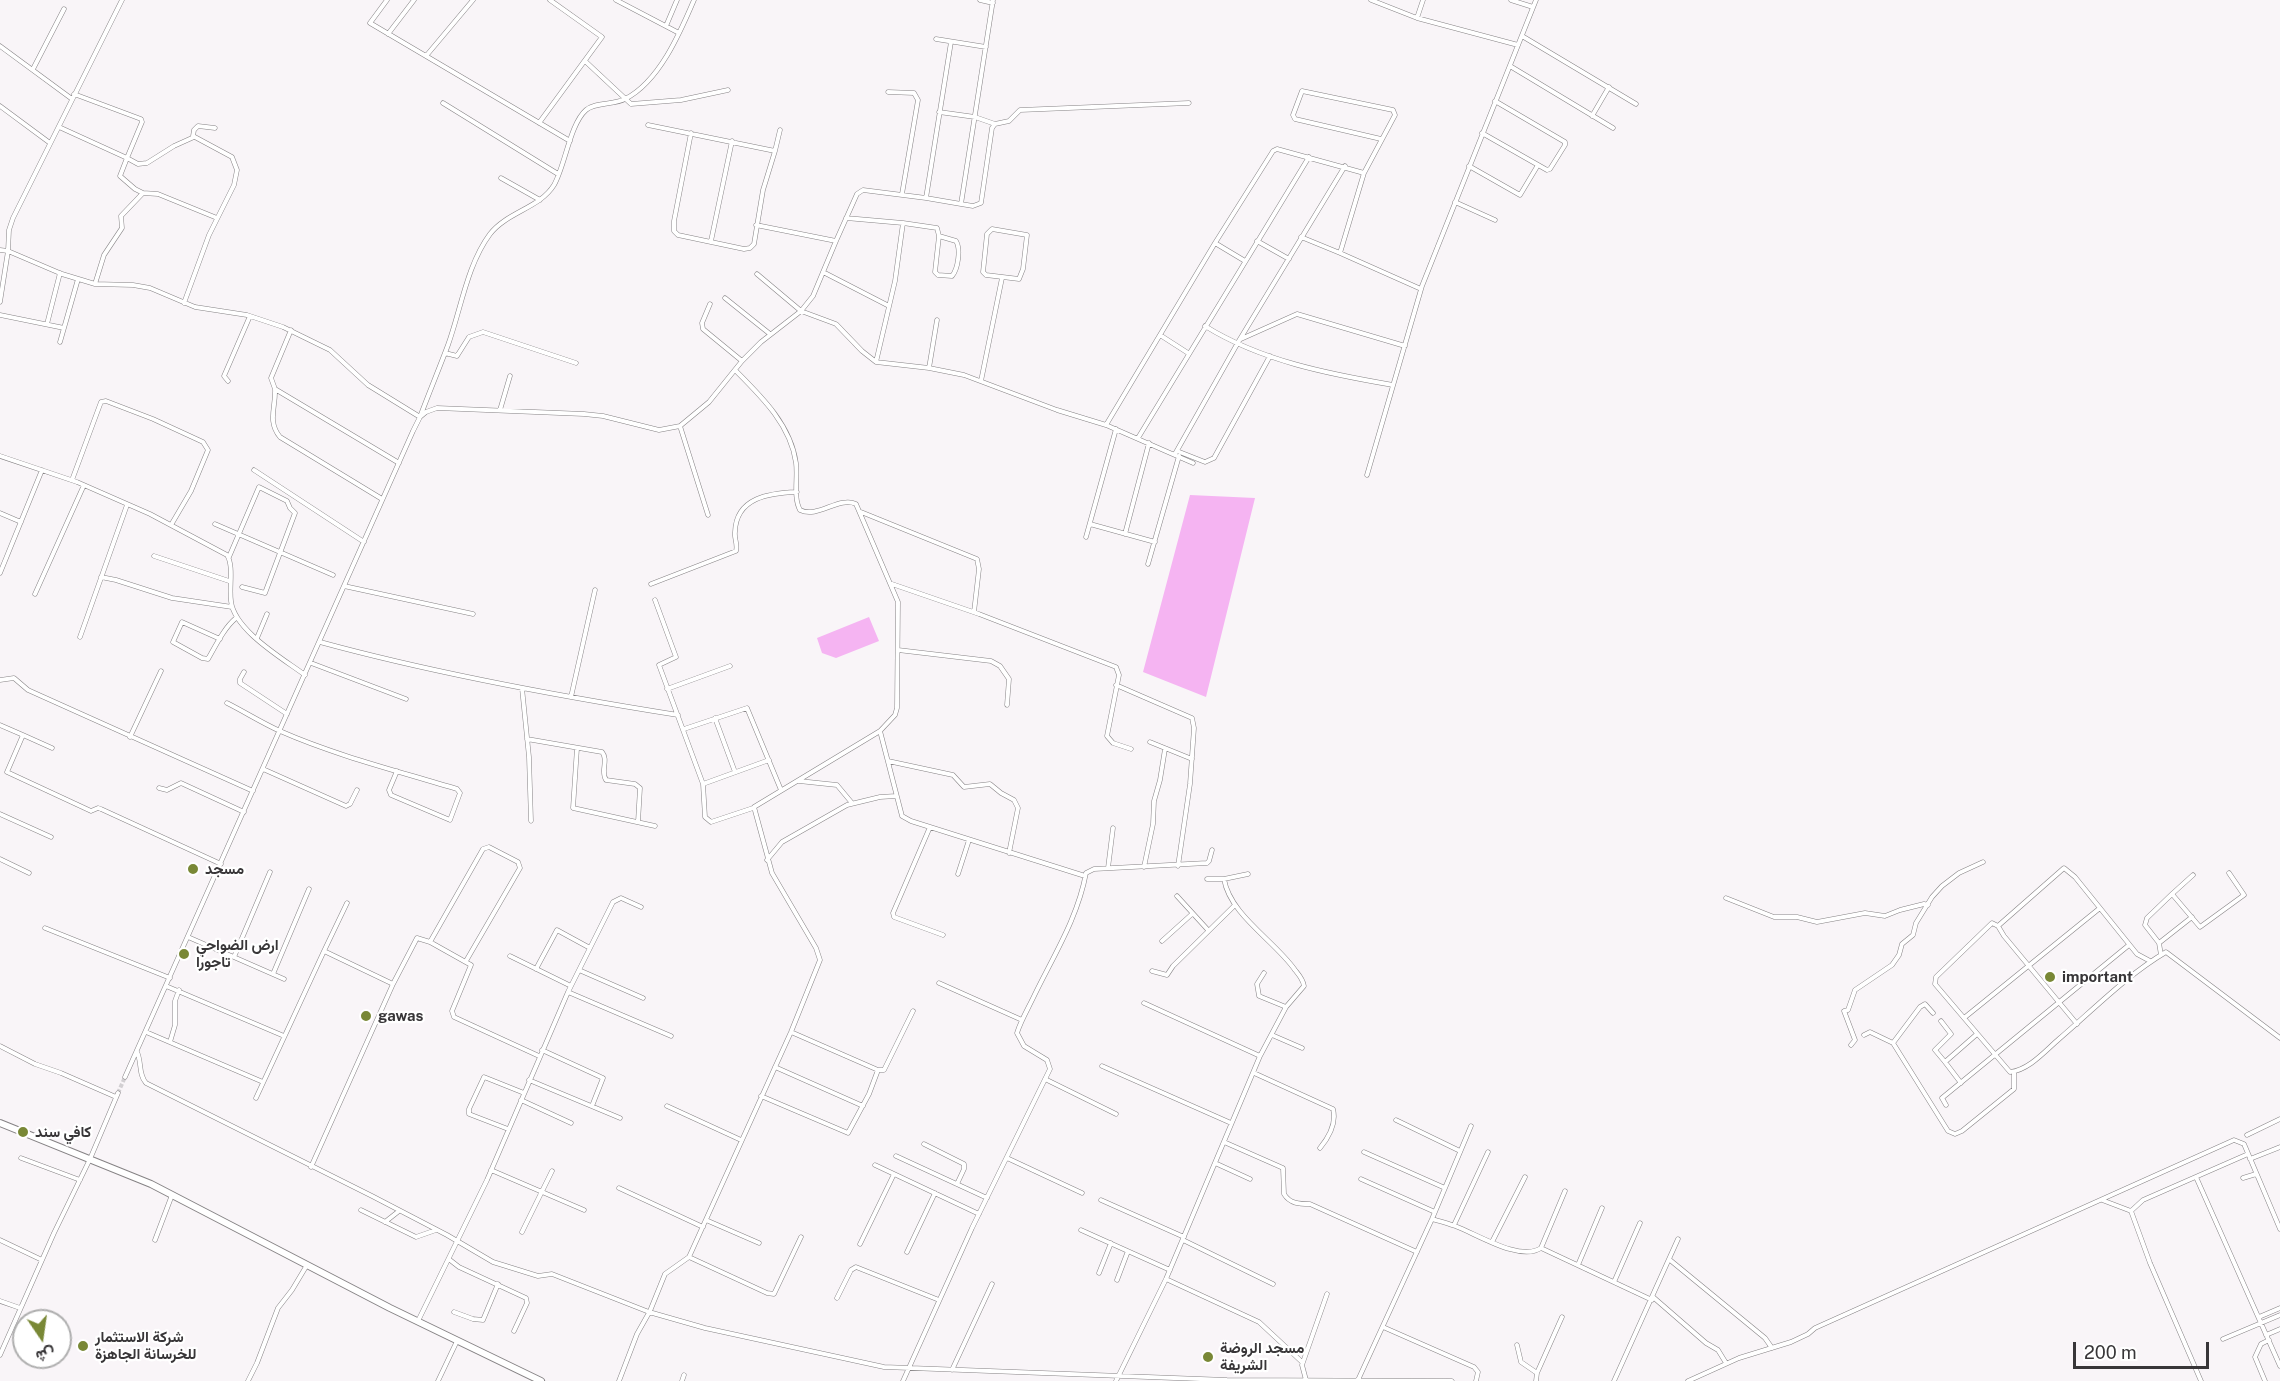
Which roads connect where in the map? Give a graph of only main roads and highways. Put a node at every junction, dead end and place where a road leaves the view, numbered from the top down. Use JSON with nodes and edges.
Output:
{"nodes":[{"id":1,"x":0,"y":1123,"type":"edge"},
{"id":2,"x":541,"y":1381,"type":"edge"}],
"edges":[{"from":1,"to":2,"type":"main road"}]}
